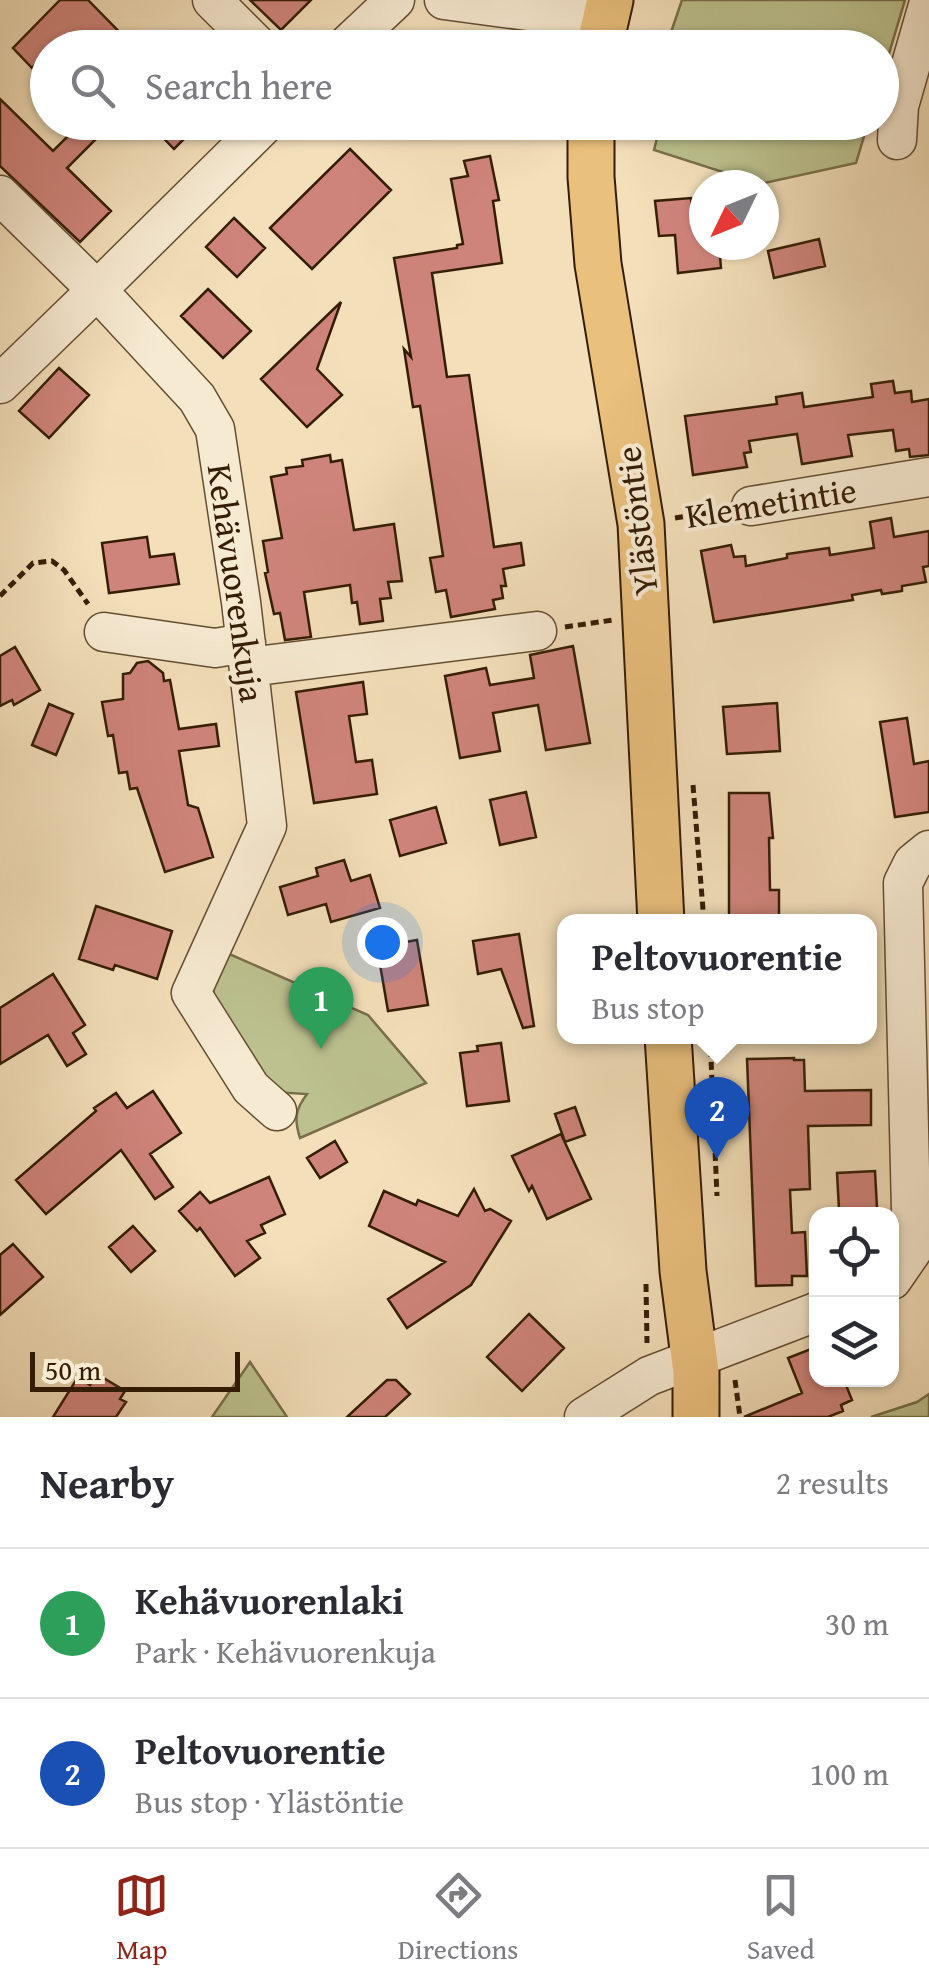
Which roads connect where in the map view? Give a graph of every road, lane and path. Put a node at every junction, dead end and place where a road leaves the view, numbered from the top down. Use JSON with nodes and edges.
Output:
{"nodes":[{"id":1,"x":212,"y":0,"type":"edge"},
{"id":2,"x":395,"y":0,"type":"edge"},
{"id":3,"x":444,"y":0,"type":"edge"},
{"id":4,"x":929,"y":2,"type":"edge"},
{"id":5,"x":604,"y":23,"type":"edge"},
{"id":6,"x":242,"y":30,"type":"edge"},
{"id":7,"x":363,"y":30,"type":"edge"},
{"id":8,"x":899,"y":106,"type":"edge"},
{"id":9,"x":248,"y":140,"type":"edge"},
{"id":10,"x":591,"y":140,"type":"edge"},
{"id":11,"x":0,"y":195,"type":"edge"},
{"id":12,"x":97,"y":290,"type":"junction"},
{"id":13,"x":0,"y":384,"type":"edge"},
{"id":14,"x":929,"y":477,"type":"edge"},
{"id":15,"x":751,"y":506,"type":"joint"},
{"id":16,"x":641,"y":524,"type":"junction"},
{"id":17,"x":0,"y":596,"type":"edge"},
{"id":18,"x":622,"y":619,"type":"dead end"},
{"id":19,"x":537,"y":631,"type":"joint"},
{"id":20,"x":104,"y":632,"type":"joint"},
{"id":21,"x":247,"y":655,"type":"junction"},
{"id":22,"x":929,"y":850,"type":"edge"},
{"id":23,"x":662,"y":914,"type":"edge"},
{"id":24,"x":669,"y":1044,"type":"edge"},
{"id":25,"x":711,"y":1044,"type":"edge"},
{"id":26,"x":278,"y":1111,"type":"dead end"},
{"id":27,"x":717,"y":1214,"type":"dead end"},
{"id":28,"x":899,"y":1270,"type":"edge"},
{"id":29,"x":809,"y":1315,"type":"edge"},
{"id":30,"x":707,"y":1359,"type":"junction"},
{"id":31,"x":584,"y":1417,"type":"edge"},
{"id":32,"x":696,"y":1417,"type":"edge"},
{"id":33,"x":720,"y":1417,"type":"edge"},
{"id":34,"x":740,"y":1417,"type":"edge"}],
"edges":[{"from":1,"to":6,"type":"street"},
{"from":2,"to":7,"type":"street"},
{"from":3,"to":5,"type":"street"},
{"from":4,"to":8,"type":"street"},
{"from":9,"to":12,"type":"street"},
{"from":10,"to":16,"type":"main road","name":"Ylästöntie"},
{"from":11,"to":12,"type":"street","name":"Kehävuorenkuja"},
{"from":12,"to":13,"type":"street"},
{"from":12,"to":21,"type":"street","name":"Kehävuorenkuja"},
{"from":14,"to":15,"type":"street","name":"Klemetintie"},
{"from":15,"to":16,"type":"path","name":"Klemetintie"},
{"from":16,"to":23,"type":"main road","name":"Ylästöntie"},
{"from":17,"to":20,"type":"path"},
{"from":18,"to":19,"type":"path"},
{"from":19,"to":21,"type":"street"},
{"from":20,"to":21,"type":"street"},
{"from":21,"to":26,"type":"street","name":"Kehävuorenkuja"},
{"from":22,"to":28,"type":"street"},
{"from":24,"to":30,"type":"main road"},
{"from":25,"to":27,"type":"path"},
{"from":29,"to":30,"type":"street"},
{"from":30,"to":31,"type":"street"},
{"from":30,"to":32,"type":"main road"},
{"from":30,"to":33,"type":"main road"},
{"from":30,"to":34,"type":"path"}]}
